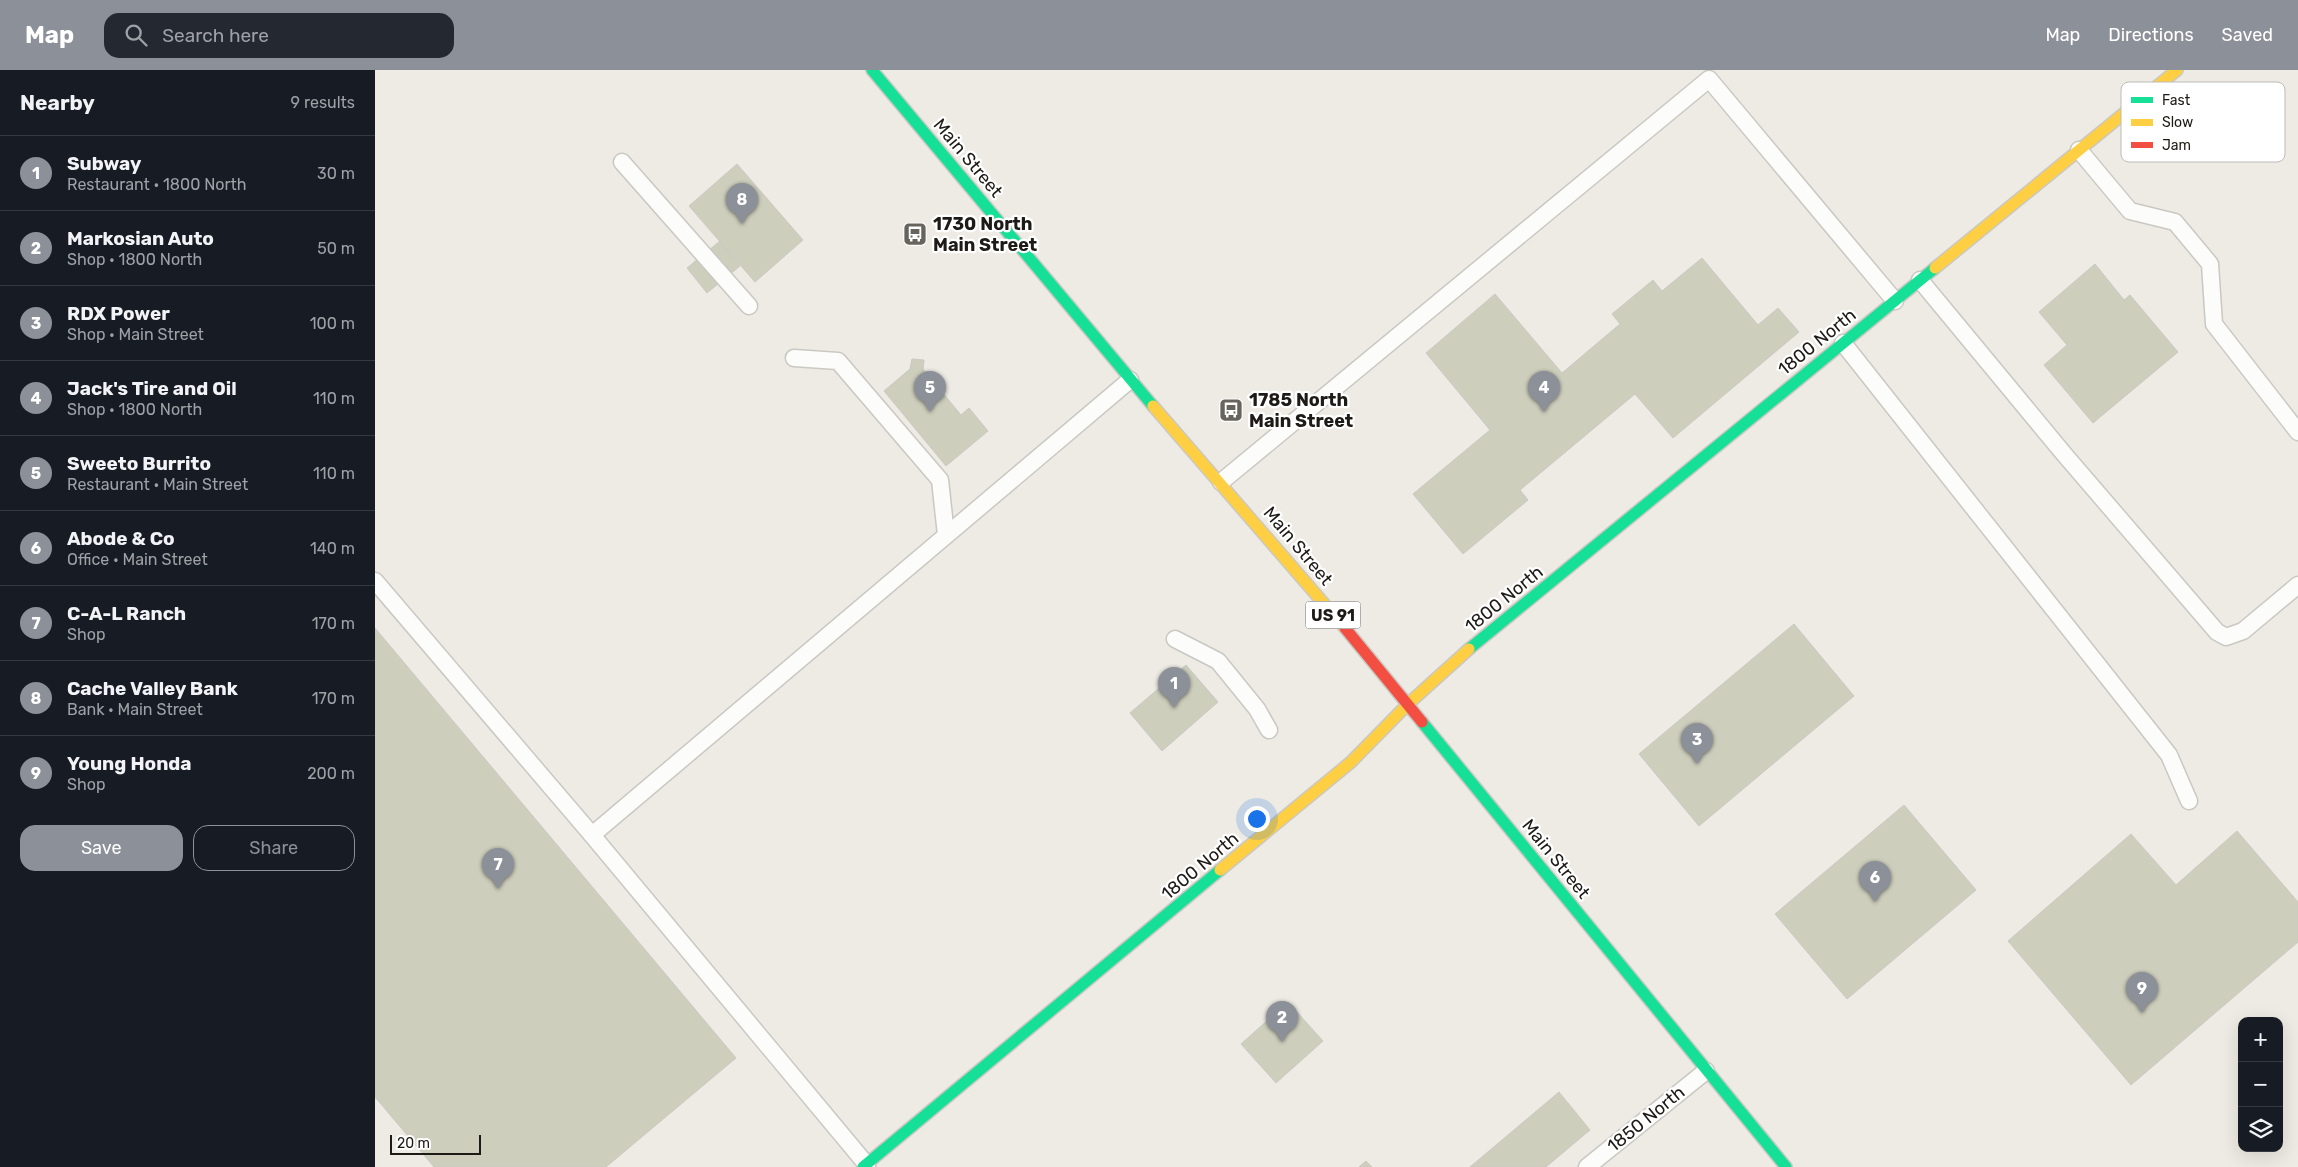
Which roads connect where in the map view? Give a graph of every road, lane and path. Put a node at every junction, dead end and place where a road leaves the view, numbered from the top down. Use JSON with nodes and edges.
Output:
{"nodes":[{"id":1,"x":872,"y":70,"type":"edge"},
{"id":2,"x":2177,"y":70,"type":"edge"},
{"id":3,"x":2162,"y":82,"type":"edge"},
{"id":4,"x":2121,"y":116,"type":"edge"},
{"id":5,"x":2079,"y":150,"type":"junction"},
{"id":6,"x":622,"y":162,"type":"dead end"},
{"id":7,"x":1920,"y":280,"type":"junction"},
{"id":8,"x":1895,"y":301,"type":"junction"},
{"id":9,"x":749,"y":306,"type":"dead end"},
{"id":10,"x":1843,"y":343,"type":"junction"},
{"id":11,"x":794,"y":358,"type":"dead end"},
{"id":12,"x":1130,"y":380,"type":"junction"},
{"id":13,"x":2298,"y":432,"type":"edge"},
{"id":14,"x":1221,"y":482,"type":"junction"},
{"id":15,"x":946,"y":535,"type":"junction"},
{"id":16,"x":375,"y":581,"type":"edge"},
{"id":17,"x":2298,"y":585,"type":"edge"},
{"id":18,"x":1175,"y":639,"type":"dead end"},
{"id":19,"x":1408,"y":704,"type":"junction"},
{"id":20,"x":1269,"y":730,"type":"dead end"},
{"id":21,"x":2189,"y":800,"type":"dead end"},
{"id":22,"x":592,"y":836,"type":"junction"},
{"id":23,"x":1706,"y":1071,"type":"junction"},
{"id":24,"x":865,"y":1166,"type":"edge"},
{"id":25,"x":1587,"y":1167,"type":"edge"},
{"id":26,"x":1786,"y":1167,"type":"edge"}],
"edges":[{"from":1,"to":12,"type":"street","name":"Main Street","number":"US 91"},
{"from":2,"to":3,"type":"street","name":"1800 North"},
{"from":4,"to":5,"type":"street","name":"1800 North"},
{"from":5,"to":7,"type":"street","name":"1800 North"},
{"from":5,"to":13,"type":"lane"},
{"from":6,"to":9,"type":"lane"},
{"from":7,"to":8,"type":"street","name":"1800 North"},
{"from":7,"to":17,"type":"lane"},
{"from":8,"to":10,"type":"street","name":"1800 North"},
{"from":8,"to":14,"type":"lane"},
{"from":10,"to":19,"type":"street","name":"1800 North"},
{"from":10,"to":21,"type":"lane"},
{"from":11,"to":15,"type":"lane"},
{"from":12,"to":14,"type":"street","name":"Main Street","number":"US 91"},
{"from":12,"to":15,"type":"lane"},
{"from":14,"to":19,"type":"street","name":"Main Street","number":"US 91"},
{"from":15,"to":22,"type":"lane"},
{"from":16,"to":22,"type":"lane"},
{"from":18,"to":20,"type":"lane"},
{"from":19,"to":23,"type":"street","name":"Main Street","number":"US 91"},
{"from":19,"to":24,"type":"street","name":"1800 North"},
{"from":22,"to":24,"type":"lane"},
{"from":23,"to":25,"type":"lane","name":"1850 North"},
{"from":23,"to":26,"type":"street","name":"Main Street","number":"US 91"}]}
